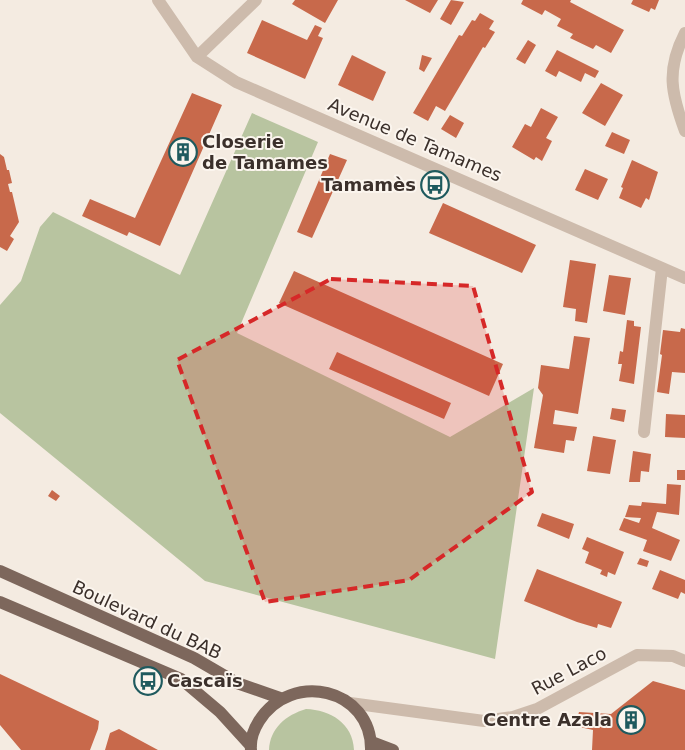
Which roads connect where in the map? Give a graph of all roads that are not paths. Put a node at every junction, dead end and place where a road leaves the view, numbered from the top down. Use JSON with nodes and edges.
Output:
{"nodes":[{"id":1,"x":158,"y":0,"type":"edge"},
{"id":2,"x":256,"y":0,"type":"edge"},
{"id":3,"x":685,"y":33,"type":"edge"},
{"id":4,"x":197,"y":57,"type":"junction"},
{"id":5,"x":685,"y":131,"type":"edge"},
{"id":6,"x":662,"y":268,"type":"junction"},
{"id":7,"x":685,"y":278,"type":"edge"},
{"id":8,"x":644,"y":432,"type":"dead end"},
{"id":9,"x":0,"y":571,"type":"edge"},
{"id":10,"x":0,"y":602,"type":"edge"},
{"id":11,"x":685,"y":661,"type":"edge"},
{"id":12,"x":280,"y":698,"type":"junction"},
{"id":13,"x":350,"y":703,"type":"junction"},
{"id":14,"x":372,"y":746,"type":"edge"},
{"id":15,"x":251,"y":748,"type":"edge"},
{"id":16,"x":393,"y":750,"type":"edge"}],
"edges":[{"from":1,"to":4,"type":"street","name":"Avenue de Tamames"},
{"from":2,"to":4,"type":"street"},
{"from":3,"to":5,"type":"street"},
{"from":4,"to":6,"type":"street","name":"Avenue de Tamames"},
{"from":6,"to":7,"type":"street","name":"Avenue de Tamames"},
{"from":6,"to":8,"type":"street"},
{"from":9,"to":12,"type":"main road","name":"Boulevard du BAB"},
{"from":10,"to":15,"type":"main road"},
{"from":11,"to":13,"type":"street","name":"Rue Laco"},
{"from":12,"to":13,"type":"main road"},
{"from":12,"to":15,"type":"main road"},
{"from":13,"to":14,"type":"main road"},
{"from":14,"to":16,"type":"main road"}]}
